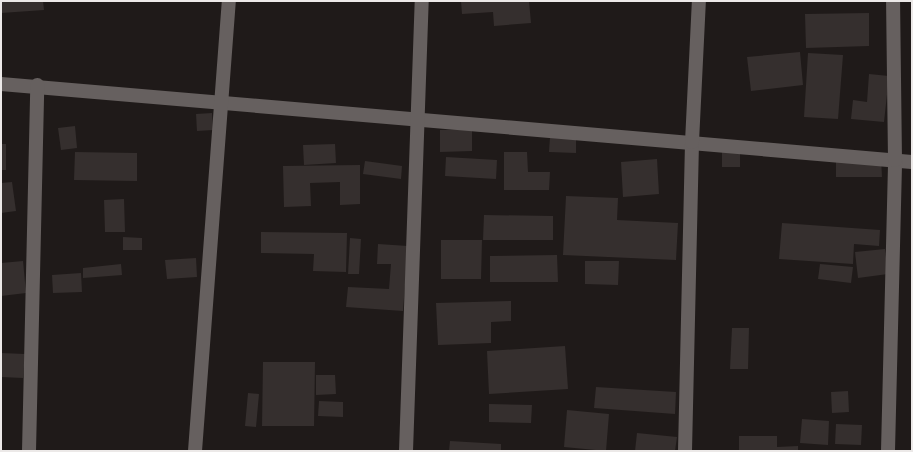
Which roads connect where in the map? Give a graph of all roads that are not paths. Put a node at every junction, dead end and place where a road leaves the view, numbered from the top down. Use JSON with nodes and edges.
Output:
{"nodes":[{"id":1,"x":229,"y":1,"type":"edge"},
{"id":2,"x":422,"y":1,"type":"edge"},
{"id":3,"x":699,"y":1,"type":"edge"},
{"id":4,"x":893,"y":1,"type":"edge"},
{"id":5,"x":1,"y":84,"type":"edge"},
{"id":6,"x":37,"y":85,"type":"junction"},
{"id":7,"x":222,"y":102,"type":"junction"},
{"id":8,"x":419,"y":119,"type":"junction"},
{"id":9,"x":692,"y":142,"type":"junction"},
{"id":10,"x":895,"y":160,"type":"junction"},
{"id":11,"x":912,"y":162,"type":"edge"},
{"id":12,"x":29,"y":451,"type":"edge"},
{"id":13,"x":195,"y":451,"type":"edge"},
{"id":14,"x":406,"y":451,"type":"edge"},
{"id":15,"x":685,"y":451,"type":"edge"},
{"id":16,"x":888,"y":451,"type":"edge"}],
"edges":[{"from":1,"to":7,"type":"street"},
{"from":2,"to":8,"type":"street"},
{"from":3,"to":9,"type":"street"},
{"from":4,"to":10,"type":"street"},
{"from":5,"to":6,"type":"street"},
{"from":6,"to":7,"type":"street"},
{"from":6,"to":12,"type":"street"},
{"from":7,"to":8,"type":"street"},
{"from":7,"to":13,"type":"street"},
{"from":8,"to":9,"type":"street"},
{"from":8,"to":14,"type":"street"},
{"from":9,"to":10,"type":"street"},
{"from":9,"to":15,"type":"street"},
{"from":10,"to":11,"type":"street"},
{"from":10,"to":16,"type":"street"}]}
